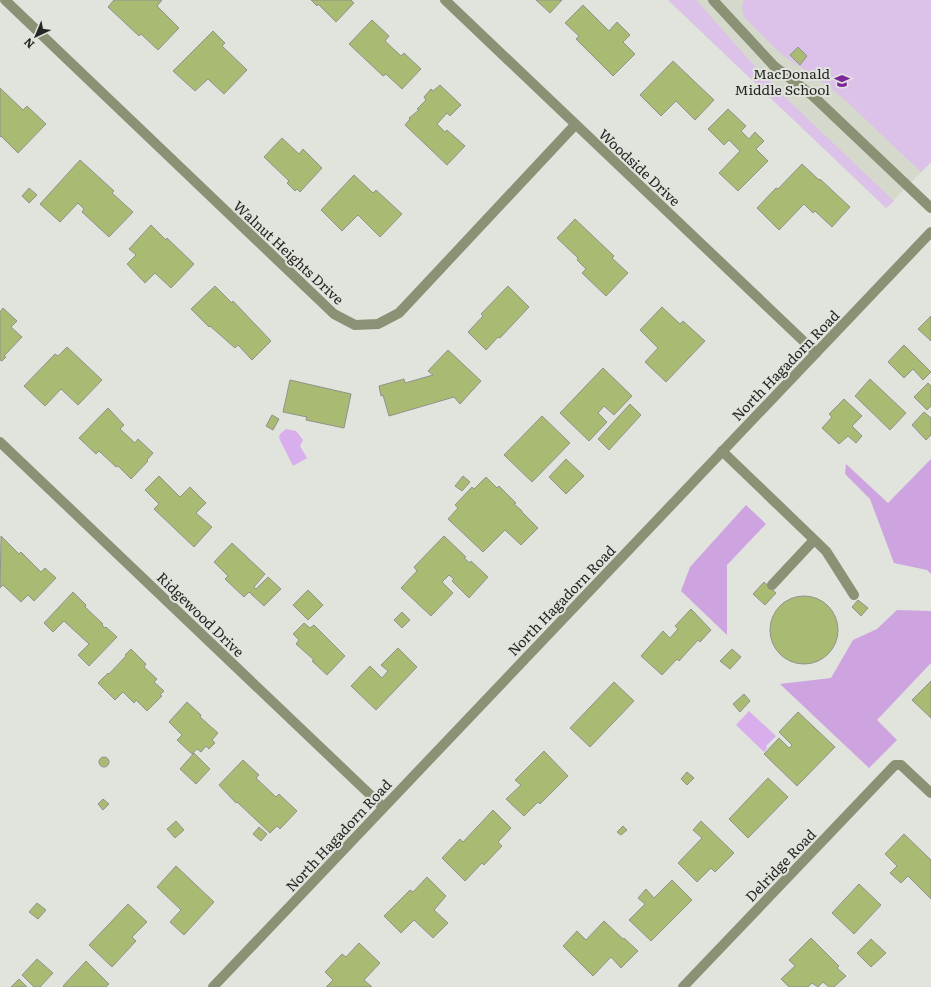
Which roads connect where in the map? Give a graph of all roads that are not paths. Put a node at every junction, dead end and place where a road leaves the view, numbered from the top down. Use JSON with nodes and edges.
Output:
{"nodes":[{"id":1,"x":5,"y":0,"type":"edge"},
{"id":2,"x":445,"y":0,"type":"edge"},
{"id":3,"x":713,"y":0,"type":"edge"},
{"id":4,"x":575,"y":124,"type":"junction"},
{"id":5,"x":931,"y":208,"type":"edge"},
{"id":6,"x":931,"y":232,"type":"edge"},
{"id":7,"x":816,"y":353,"type":"junction"},
{"id":8,"x":1,"y":446,"type":"edge"},
{"id":9,"x":722,"y":451,"type":"junction"},
{"id":10,"x":814,"y":540,"type":"junction"},
{"id":11,"x":772,"y":585,"type":"dead end"},
{"id":12,"x":854,"y":595,"type":"dead end"},
{"id":13,"x":931,"y":793,"type":"edge"},
{"id":14,"x":383,"y":807,"type":"junction"},
{"id":15,"x":213,"y":987,"type":"edge"},
{"id":16,"x":683,"y":987,"type":"edge"}],
"edges":[{"from":1,"to":4,"type":"street","name":"Walnut Heights Drive"},
{"from":2,"to":4,"type":"street","name":"Woodside Drive"},
{"from":3,"to":5,"type":"street"},
{"from":4,"to":7,"type":"street","name":"Woodside Drive"},
{"from":6,"to":7,"type":"street","name":"North Hagadorn Road"},
{"from":7,"to":9,"type":"street","name":"North Hagadorn Road"},
{"from":8,"to":14,"type":"street","name":"Ridgewood Drive"},
{"from":9,"to":10,"type":"street"},
{"from":9,"to":14,"type":"street","name":"North Hagadorn Road"},
{"from":10,"to":11,"type":"street"},
{"from":10,"to":12,"type":"street"},
{"from":13,"to":16,"type":"street","name":"Delridge Road"},
{"from":14,"to":15,"type":"street","name":"North Hagadorn Road"}]}
